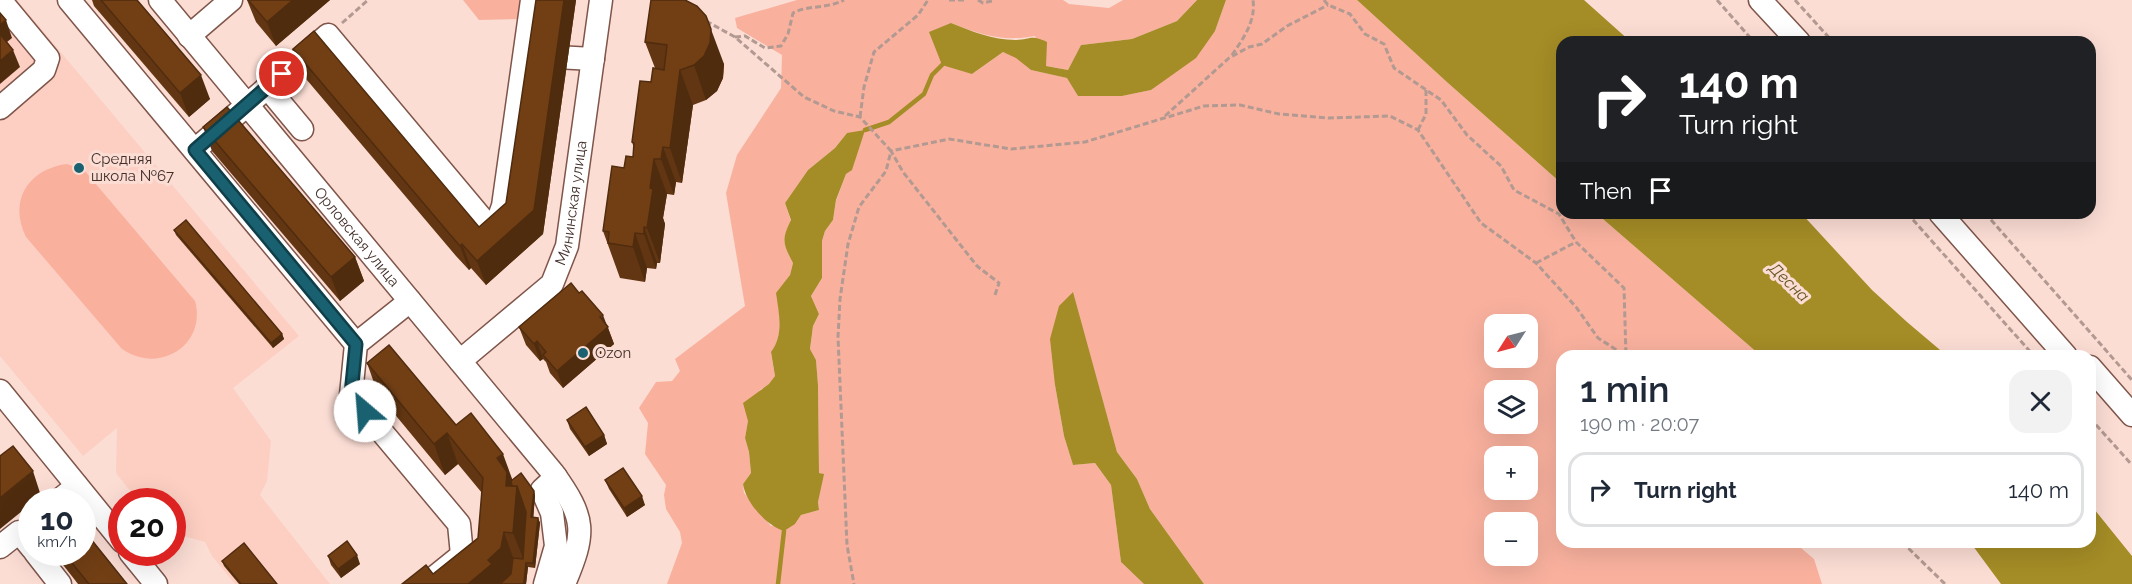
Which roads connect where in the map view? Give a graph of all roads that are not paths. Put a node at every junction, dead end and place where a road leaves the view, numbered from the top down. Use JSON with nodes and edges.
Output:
{"nodes":[{"id":1,"x":0,"y":0,"type":"edge"},
{"id":2,"x":69,"y":0,"type":"edge"},
{"id":3,"x":160,"y":0,"type":"edge"},
{"id":4,"x":231,"y":0,"type":"edge"},
{"id":5,"x":532,"y":0,"type":"edge"},
{"id":6,"x":602,"y":0,"type":"edge"},
{"id":7,"x":1748,"y":0,"type":"edge"},
{"id":8,"x":1760,"y":0,"type":"edge"},
{"id":9,"x":189,"y":36,"type":"junction"},
{"id":10,"x":1781,"y":36,"type":"edge"},
{"id":11,"x":1793,"y":36,"type":"edge"},
{"id":12,"x":524,"y":55,"type":"junction"},
{"id":13,"x":593,"y":59,"type":"junction"},
{"id":14,"x":267,"y":87,"type":"junction"},
{"id":15,"x":247,"y":106,"type":"junction"},
{"id":16,"x":0,"y":108,"type":"edge"},
{"id":17,"x":302,"y":129,"type":"dead end"},
{"id":18,"x":195,"y":150,"type":"junction"},
{"id":19,"x":1945,"y":219,"type":"edge"},
{"id":20,"x":1958,"y":219,"type":"edge"},
{"id":21,"x":410,"y":301,"type":"junction"},
{"id":22,"x":356,"y":344,"type":"junction"},
{"id":23,"x":2061,"y":350,"type":"edge"},
{"id":24,"x":2074,"y":350,"type":"edge"},
{"id":25,"x":460,"y":361,"type":"junction"},
{"id":26,"x":2096,"y":374,"type":"edge"},
{"id":27,"x":2096,"y":389,"type":"edge"},
{"id":28,"x":0,"y":392,"type":"edge"},
{"id":29,"x":2132,"y":415,"type":"edge"},
{"id":30,"x":2132,"y":430,"type":"edge"},
{"id":31,"x":555,"y":475,"type":"junction"},
{"id":32,"x":77,"y":486,"type":"junction"},
{"id":33,"x":74,"y":488,"type":"edge"},
{"id":34,"x":108,"y":524,"type":"edge"},
{"id":35,"x":18,"y":538,"type":"edge"},
{"id":36,"x":0,"y":547,"type":"edge"},
{"id":37,"x":45,"y":566,"type":"edge"},
{"id":38,"x":141,"y":566,"type":"edge"},
{"id":39,"x":60,"y":584,"type":"edge"},
{"id":40,"x":156,"y":584,"type":"edge"},
{"id":41,"x":426,"y":584,"type":"edge"},
{"id":42,"x":545,"y":584,"type":"edge"},
{"id":43,"x":564,"y":584,"type":"edge"}],
"edges":[{"from":1,"to":16,"type":"street"},
{"from":2,"to":18,"type":"street"},
{"from":3,"to":9,"type":"street","name":"Орловская улица"},
{"from":4,"to":9,"type":"street"},
{"from":5,"to":12,"type":"street"},
{"from":6,"to":13,"type":"street","name":"Мининская улица"},
{"from":7,"to":10,"type":"street"},
{"from":8,"to":11,"type":"street"},
{"from":9,"to":15,"type":"street","name":"Орловская улица"},
{"from":12,"to":13,"type":"street"},
{"from":12,"to":14,"type":"street"},
{"from":13,"to":25,"type":"street","name":"Мининская улица"},
{"from":14,"to":15,"type":"street"},
{"from":14,"to":17,"type":"street"},
{"from":15,"to":18,"type":"street"},
{"from":15,"to":21,"type":"street","name":"Орловская улица"},
{"from":18,"to":22,"type":"street"},
{"from":19,"to":23,"type":"street"},
{"from":20,"to":24,"type":"street"},
{"from":21,"to":22,"type":"street"},
{"from":21,"to":25,"type":"street","name":"Орловская улица"},
{"from":22,"to":41,"type":"street"},
{"from":25,"to":31,"type":"street","name":"Орловская улица"},
{"from":26,"to":29,"type":"street"},
{"from":27,"to":30,"type":"street"},
{"from":28,"to":32,"type":"street"},
{"from":31,"to":42,"type":"street"},
{"from":31,"to":43,"type":"street","name":"Орловская улица"},
{"from":32,"to":33,"type":"street"},
{"from":32,"to":34,"type":"street"},
{"from":35,"to":36,"type":"street"},
{"from":37,"to":39,"type":"street"},
{"from":38,"to":40,"type":"street"}]}
